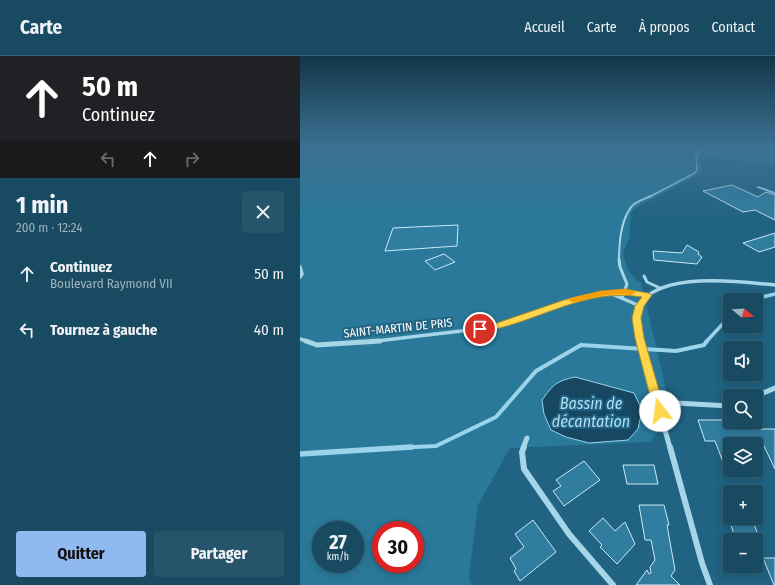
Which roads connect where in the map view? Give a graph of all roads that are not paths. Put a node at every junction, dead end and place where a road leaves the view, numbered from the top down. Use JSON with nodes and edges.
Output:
{"nodes":[{"id":1,"x":696,"y":172,"type":"edge"},
{"id":2,"x":758,"y":187,"type":"dead end"},
{"id":3,"x":775,"y":193,"type":"edge"},
{"id":4,"x":300,"y":267,"type":"edge"},
{"id":5,"x":644,"y":276,"type":"dead end"},
{"id":6,"x":300,"y":277,"type":"edge"},
{"id":7,"x":775,"y":285,"type":"edge"},
{"id":8,"x":660,"y":288,"type":"junction"},
{"id":9,"x":625,"y":292,"type":"junction"},
{"id":10,"x":612,"y":294,"type":"junction"},
{"id":11,"x":648,"y":295,"type":"junction"},
{"id":12,"x":622,"y":298,"type":"junction"},
{"id":13,"x":640,"y":306,"type":"junction"},
{"id":14,"x":300,"y":340,"type":"edge"},
{"id":15,"x":775,"y":388,"type":"edge"},
{"id":16,"x":763,"y":393,"type":"edge"},
{"id":17,"x":657,"y":402,"type":"junction"},
{"id":18,"x":723,"y":406,"type":"edge"},
{"id":19,"x":527,"y":438,"type":"dead end"},
{"id":20,"x":613,"y":585,"type":"edge"},
{"id":21,"x":710,"y":585,"type":"edge"}],
"edges":[{"from":1,"to":9,"type":"lane"},
{"from":2,"to":3,"type":"street"},
{"from":4,"to":6,"type":"street"},
{"from":5,"to":8,"type":"lane"},
{"from":7,"to":8,"type":"street"},
{"from":8,"to":11,"type":"street"},
{"from":9,"to":10,"type":"street","name":"SAINT-MARTIN DE PRIS"},
{"from":9,"to":11,"type":"street","name":"SAINT-MARTIN DE PRIS"},
{"from":9,"to":12,"type":"lane"},
{"from":10,"to":12,"type":"street"},
{"from":10,"to":14,"type":"street","name":"SAINT-MARTIN DE PRIS"},
{"from":11,"to":13,"type":"street"},
{"from":12,"to":13,"type":"street"},
{"from":13,"to":17,"type":"street"},
{"from":15,"to":16,"type":"street"},
{"from":17,"to":18,"type":"street"},
{"from":17,"to":21,"type":"street"},
{"from":19,"to":20,"type":"street"}]}
